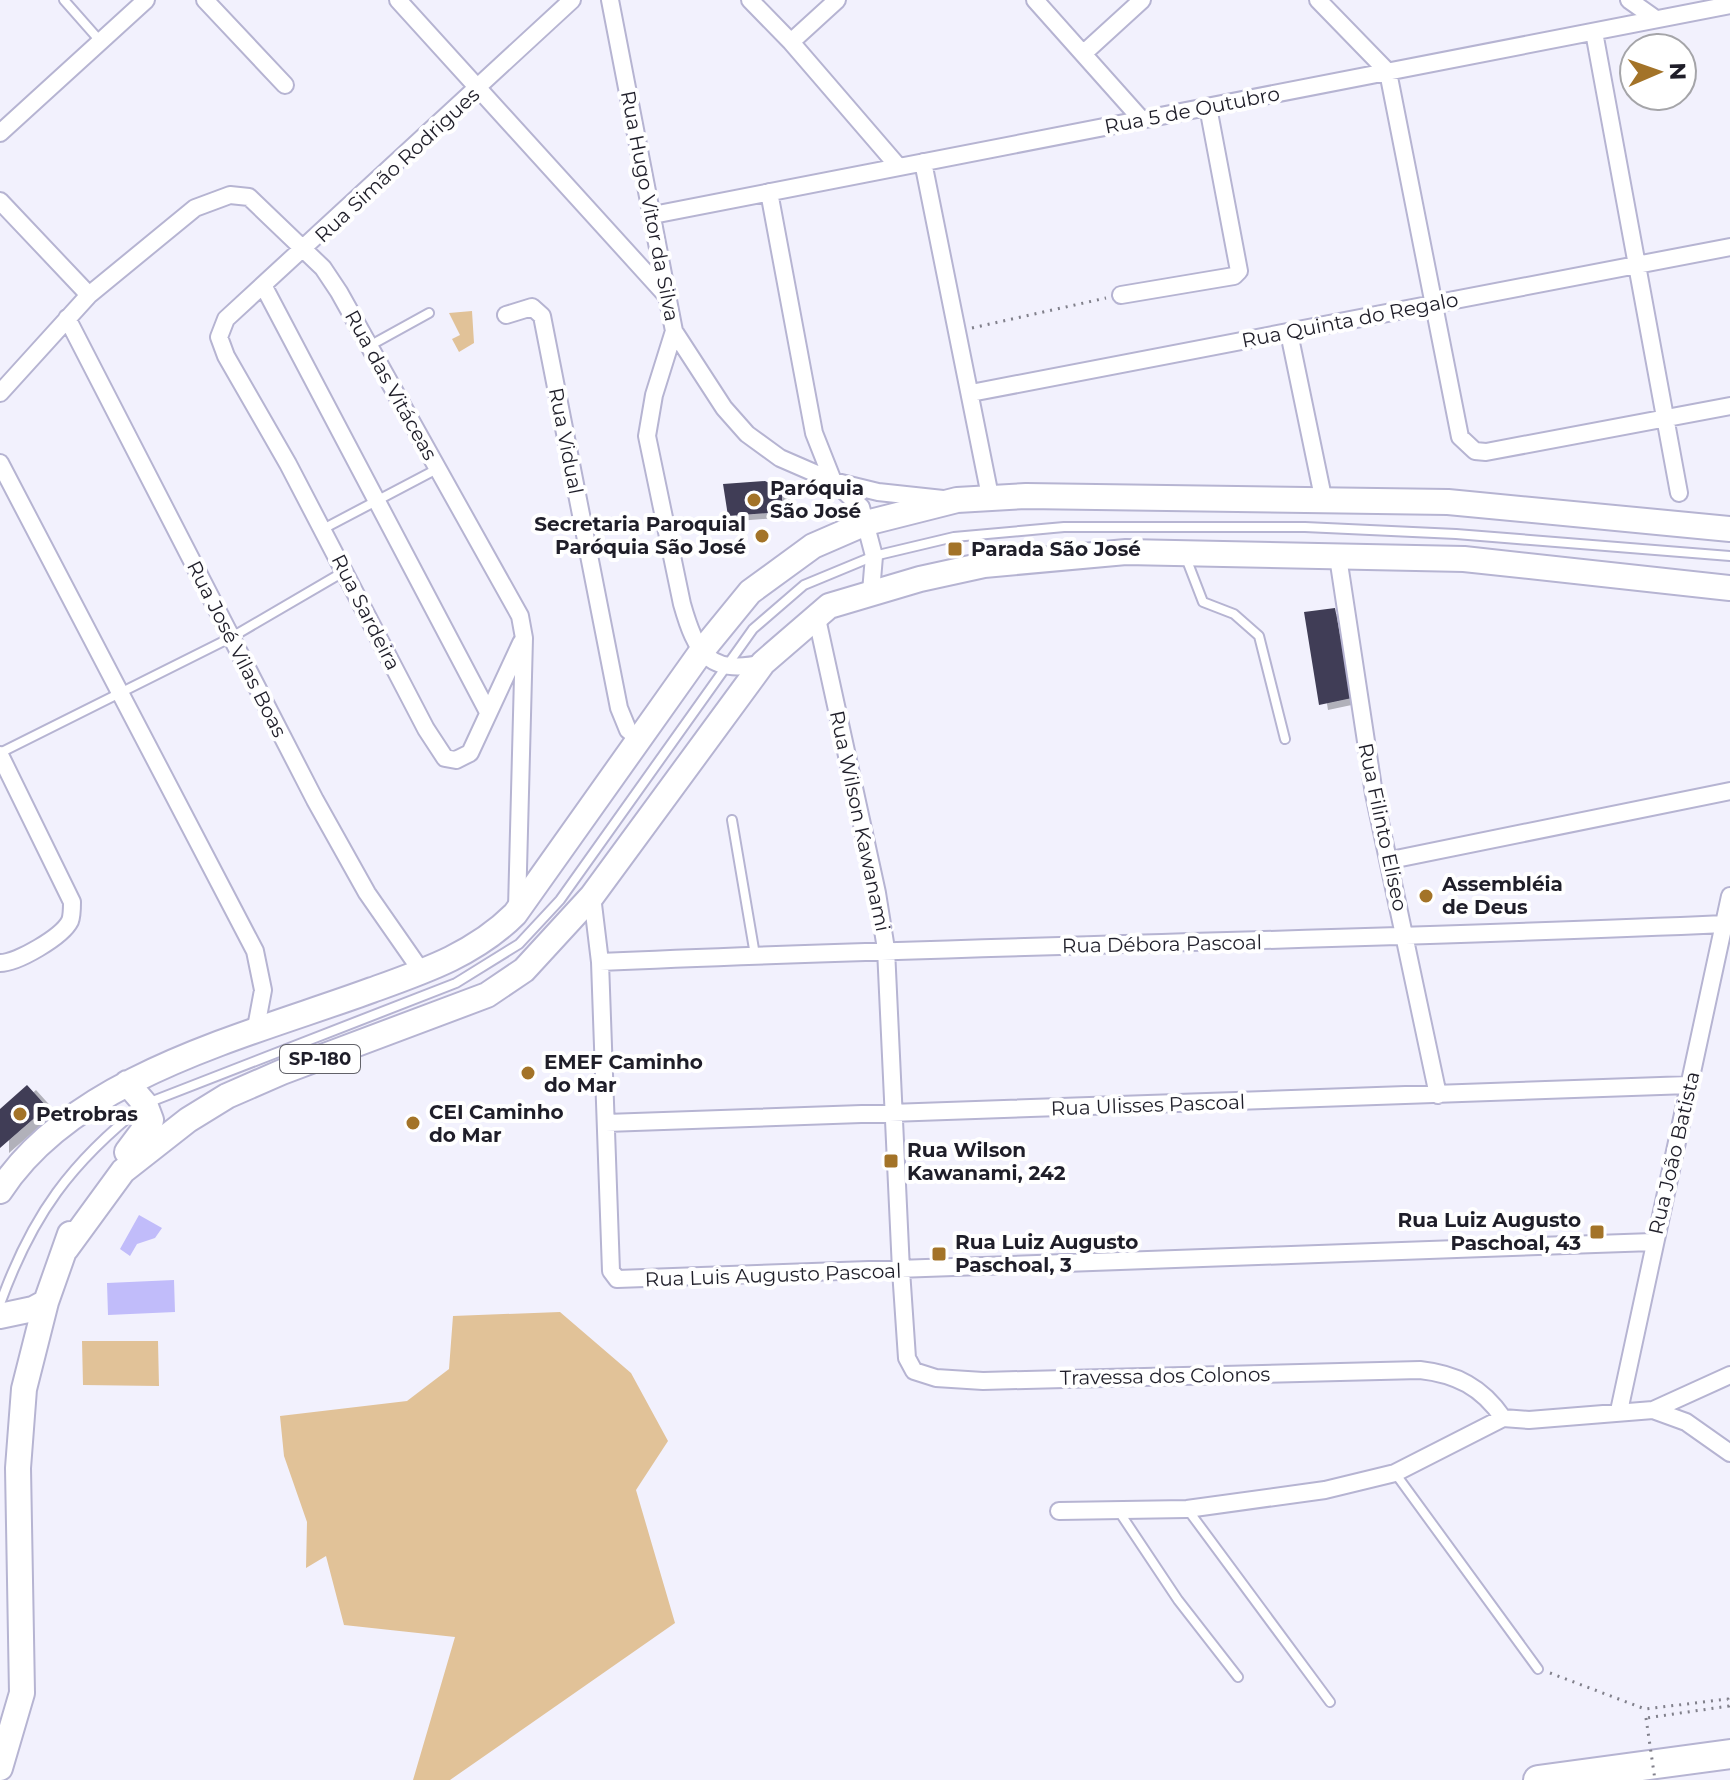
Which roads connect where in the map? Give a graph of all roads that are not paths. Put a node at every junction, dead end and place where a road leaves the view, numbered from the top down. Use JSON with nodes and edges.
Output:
{"nodes":[{"id":1,"x":64,"y":0,"type":"edge"},
{"id":2,"x":146,"y":0,"type":"edge"},
{"id":3,"x":205,"y":0,"type":"edge"},
{"id":4,"x":398,"y":0,"type":"edge"},
{"id":5,"x":572,"y":0,"type":"edge"},
{"id":6,"x":610,"y":0,"type":"edge"},
{"id":7,"x":750,"y":0,"type":"edge"},
{"id":8,"x":837,"y":0,"type":"edge"},
{"id":9,"x":1035,"y":0,"type":"edge"},
{"id":10,"x":1142,"y":0,"type":"edge"},
{"id":11,"x":1318,"y":0,"type":"edge"},
{"id":12,"x":1629,"y":0,"type":"edge"},
{"id":13,"x":1730,"y":5,"type":"edge"},
{"id":14,"x":1653,"y":17,"type":"junction"},
{"id":15,"x":1594,"y":32,"type":"junction"},
{"id":16,"x":101,"y":42,"type":"junction"},
{"id":17,"x":791,"y":42,"type":"junction"},
{"id":18,"x":1084,"y":53,"type":"junction"},
{"id":19,"x":1388,"y":72,"type":"junction"},
{"id":20,"x":285,"y":85,"type":"dead end"},
{"id":21,"x":481,"y":87,"type":"junction"},
{"id":22,"x":1208,"y":107,"type":"junction"},
{"id":23,"x":1142,"y":120,"type":"junction"},
{"id":24,"x":0,"y":133,"type":"edge"},
{"id":25,"x":923,"y":162,"type":"junction"},
{"id":26,"x":897,"y":165,"type":"junction"},
{"id":27,"x":769,"y":192,"type":"junction"},
{"id":28,"x":0,"y":201,"type":"edge"},
{"id":29,"x":653,"y":215,"type":"junction"},
{"id":30,"x":1730,"y":247,"type":"edge"},
{"id":31,"x":304,"y":250,"type":"junction"},
{"id":32,"x":1637,"y":265,"type":"junction"},
{"id":33,"x":263,"y":285,"type":"junction"},
{"id":34,"x":89,"y":295,"type":"junction"},
{"id":35,"x":666,"y":295,"type":"junction"},
{"id":36,"x":1121,"y":295,"type":"road end"},
{"id":37,"x":1432,"y":304,"type":"junction"},
{"id":38,"x":429,"y":313,"type":"dead end"},
{"id":39,"x":506,"y":315,"type":"dead end"},
{"id":40,"x":67,"y":318,"type":"junction"},
{"id":41,"x":220,"y":328,"type":"joint"},
{"id":42,"x":674,"y":331,"type":"junction"},
{"id":43,"x":1289,"y":333,"type":"junction"},
{"id":44,"x":371,"y":345,"type":"junction"},
{"id":45,"x":0,"y":393,"type":"edge"},
{"id":46,"x":971,"y":393,"type":"junction"},
{"id":47,"x":1730,"y":406,"type":"edge"},
{"id":48,"x":1666,"y":418,"type":"junction"},
{"id":49,"x":0,"y":463,"type":"edge"},
{"id":50,"x":438,"y":468,"type":"junction"},
{"id":51,"x":833,"y":481,"type":"junction"},
{"id":52,"x":1679,"y":493,"type":"dead end"},
{"id":53,"x":990,"y":496,"type":"junction"},
{"id":54,"x":1323,"y":497,"type":"junction"},
{"id":55,"x":378,"y":499,"type":"junction"},
{"id":56,"x":957,"y":500,"type":"junction"},
{"id":57,"x":866,"y":523,"type":"junction"},
{"id":58,"x":323,"y":529,"type":"junction"},
{"id":59,"x":1730,"y":529,"type":"edge"},
{"id":60,"x":1185,"y":554,"type":"junction"},
{"id":61,"x":874,"y":556,"type":"junction"},
{"id":62,"x":1730,"y":556,"type":"edge"},
{"id":63,"x":1338,"y":557,"type":"junction"},
{"id":64,"x":345,"y":571,"type":"junction"},
{"id":65,"x":1730,"y":588,"type":"edge"},
{"id":66,"x":871,"y":592,"type":"junction"},
{"id":67,"x":816,"y":614,"type":"junction"},
{"id":68,"x":232,"y":637,"type":"junction"},
{"id":69,"x":524,"y":638,"type":"junction"},
{"id":70,"x":701,"y":652,"type":"junction"},
{"id":71,"x":763,"y":663,"type":"junction"},
{"id":72,"x":723,"y":667,"type":"junction"},
{"id":73,"x":118,"y":694,"type":"junction"},
{"id":74,"x":488,"y":712,"type":"junction"},
{"id":75,"x":1285,"y":739,"type":"dead end"},
{"id":76,"x":641,"y":741,"type":"junction"},
{"id":77,"x":0,"y":754,"type":"edge"},
{"id":78,"x":1730,"y":791,"type":"edge"},
{"id":79,"x":732,"y":820,"type":"dead end"},
{"id":80,"x":1391,"y":860,"type":"junction"},
{"id":81,"x":592,"y":896,"type":"junction"},
{"id":82,"x":1730,"y":896,"type":"edge"},
{"id":83,"x":515,"y":914,"type":"junction"},
{"id":84,"x":1724,"y":924,"type":"junction"},
{"id":85,"x":565,"y":928,"type":"junction"},
{"id":86,"x":597,"y":933,"type":"junction"},
{"id":87,"x":1407,"y":938,"type":"junction"},
{"id":88,"x":886,"y":949,"type":"junction"},
{"id":89,"x":755,"y":955,"type":"junction"},
{"id":90,"x":600,"y":962,"type":"junction"},
{"id":91,"x":0,"y":963,"type":"edge"},
{"id":92,"x":422,"y":972,"type":"junction"},
{"id":93,"x":255,"y":1033,"type":"junction"},
{"id":94,"x":127,"y":1083,"type":"junction"},
{"id":95,"x":1689,"y":1085,"type":"junction"},
{"id":96,"x":1438,"y":1095,"type":"junction"},
{"id":97,"x":145,"y":1104,"type":"junction"},
{"id":98,"x":893,"y":1114,"type":"junction"},
{"id":99,"x":606,"y":1123,"type":"junction"},
{"id":100,"x":0,"y":1191,"type":"edge"},
{"id":101,"x":1653,"y":1242,"type":"junction"},
{"id":102,"x":66,"y":1249,"type":"junction"},
{"id":103,"x":901,"y":1270,"type":"junction"},
{"id":104,"x":46,"y":1302,"type":"junction"},
{"id":105,"x":0,"y":1304,"type":"edge"},
{"id":106,"x":0,"y":1316,"type":"edge"},
{"id":107,"x":1730,"y":1375,"type":"edge"},
{"id":108,"x":1653,"y":1410,"type":"junction"},
{"id":109,"x":1619,"y":1411,"type":"junction"},
{"id":110,"x":1503,"y":1418,"type":"junction"},
{"id":111,"x":1730,"y":1453,"type":"edge"},
{"id":112,"x":1395,"y":1473,"type":"junction"},
{"id":113,"x":1117,"y":1509,"type":"junction"},
{"id":114,"x":1187,"y":1509,"type":"junction"},
{"id":115,"x":1059,"y":1511,"type":"dead end"},
{"id":116,"x":1538,"y":1669,"type":"road end"},
{"id":117,"x":1238,"y":1677,"type":"dead end"},
{"id":118,"x":1330,"y":1702,"type":"dead end"},
{"id":119,"x":1730,"y":1754,"type":"edge"},
{"id":120,"x":0,"y":1768,"type":"edge"},
{"id":121,"x":1538,"y":1780,"type":"edge"}],
"edges":[{"from":1,"to":16,"type":"lane"},
{"from":2,"to":16,"type":"street"},
{"from":3,"to":20,"type":"street"},
{"from":4,"to":21,"type":"street"},
{"from":5,"to":21,"type":"street","name":"Rua Simão Rodrigues"},
{"from":6,"to":29,"type":"street","name":"Rua Hugo Vitor da Silva"},
{"from":7,"to":17,"type":"street"},
{"from":8,"to":17,"type":"street"},
{"from":9,"to":18,"type":"street"},
{"from":10,"to":18,"type":"street"},
{"from":11,"to":19,"type":"street"},
{"from":12,"to":14,"type":"street"},
{"from":13,"to":14,"type":"street","name":"Rua 5 de Outubro"},
{"from":14,"to":15,"type":"street","name":"Rua 5 de Outubro"},
{"from":15,"to":19,"type":"street","name":"Rua 5 de Outubro"},
{"from":15,"to":32,"type":"street"},
{"from":16,"to":24,"type":"street"},
{"from":17,"to":26,"type":"street"},
{"from":18,"to":23,"type":"street"},
{"from":19,"to":22,"type":"street","name":"Rua 5 de Outubro"},
{"from":19,"to":37,"type":"street"},
{"from":21,"to":31,"type":"street","name":"Rua Simão Rodrigues"},
{"from":21,"to":35,"type":"street"},
{"from":22,"to":23,"type":"street","name":"Rua 5 de Outubro"},
{"from":22,"to":36,"type":"street"},
{"from":23,"to":25,"type":"street","name":"Rua 5 de Outubro"},
{"from":25,"to":26,"type":"street","name":"Rua 5 de Outubro"},
{"from":25,"to":46,"type":"street"},
{"from":26,"to":27,"type":"street","name":"Rua 5 de Outubro"},
{"from":27,"to":29,"type":"street","name":"Rua 5 de Outubro"},
{"from":27,"to":51,"type":"street"},
{"from":28,"to":34,"type":"street"},
{"from":29,"to":35,"type":"street","name":"Rua Hugo Vitor da Silva"},
{"from":30,"to":32,"type":"street","name":"Rua Quinta do Regalo"},
{"from":31,"to":33,"type":"street","name":"Rua Simão Rodrigues"},
{"from":31,"to":34,"type":"street","name":"Rua das Vitáceas"},
{"from":31,"to":44,"type":"street","name":"Rua das Vitáceas"},
{"from":32,"to":37,"type":"street","name":"Rua Quinta do Regalo"},
{"from":32,"to":48,"type":"street"},
{"from":33,"to":41,"type":"street","name":"Rua Simão Rodrigues"},
{"from":33,"to":55,"type":"street"},
{"from":34,"to":40,"type":"street","name":"Rua das Vitáceas"},
{"from":35,"to":42,"type":"street","name":"Rua Hugo Vitor da Silva"},
{"from":37,"to":43,"type":"street","name":"Rua Quinta do Regalo"},
{"from":37,"to":48,"type":"street"},
{"from":38,"to":44,"type":"lane"},
{"from":39,"to":76,"type":"street","name":"Rua Vidual"},
{"from":40,"to":45,"type":"street","name":"Rua das Vitáceas"},
{"from":40,"to":68,"type":"street","name":"Rua José Vilas Boas"},
{"from":41,"to":58,"type":"street","name":"Rua Sardeira"},
{"from":42,"to":51,"type":"street","name":"Rua Hugo Vitor da Silva"},
{"from":42,"to":70,"type":"street"},
{"from":43,"to":46,"type":"street","name":"Rua Quinta do Regalo"},
{"from":43,"to":54,"type":"street"},
{"from":44,"to":50,"type":"street","name":"Rua das Vitáceas"},
{"from":46,"to":53,"type":"street"},
{"from":47,"to":48,"type":"street"},
{"from":48,"to":52,"type":"street"},
{"from":49,"to":73,"type":"street"},
{"from":50,"to":55,"type":"lane"},
{"from":50,"to":69,"type":"street","name":"Rua das Vitáceas"},
{"from":51,"to":56,"type":"street","name":"Rua Hugo Vitor da Silva"},
{"from":51,"to":57,"type":"street","name":"Rua Hugo Vitor da Silva"},
{"from":53,"to":54,"type":"main road"},
{"from":53,"to":56,"type":"main road"},
{"from":54,"to":59,"type":"main road"},
{"from":55,"to":58,"type":"lane"},
{"from":55,"to":74,"type":"street"},
{"from":56,"to":57,"type":"main road"},
{"from":57,"to":61,"type":"street","name":"Rua Hugo Vitor da Silva"},
{"from":57,"to":70,"type":"main road"},
{"from":58,"to":64,"type":"street","name":"Rua Sardeira"},
{"from":60,"to":63,"type":"main road"},
{"from":60,"to":66,"type":"main road"},
{"from":60,"to":75,"type":"lane"},
{"from":61,"to":62,"type":"lane"},
{"from":61,"to":66,"type":"street","name":"Rua Hugo Vitor da Silva"},
{"from":61,"to":72,"type":"lane"},
{"from":63,"to":65,"type":"main road"},
{"from":63,"to":80,"type":"street","name":"Rua Filinto Eliseo"},
{"from":64,"to":68,"type":"lane"},
{"from":64,"to":74,"type":"street","name":"Rua Sardeira"},
{"from":66,"to":67,"type":"main road"},
{"from":67,"to":71,"type":"main road"},
{"from":67,"to":88,"type":"street","name":"Rua Wilson Kawanami"},
{"from":68,"to":73,"type":"lane"},
{"from":68,"to":92,"type":"street","name":"Rua José Vilas Boas"},
{"from":69,"to":74,"type":"street","name":"Rua Sardeira"},
{"from":69,"to":83,"type":"street","name":"Rua das Vitáceas"},
{"from":70,"to":72,"type":"street"},
{"from":70,"to":76,"type":"main road"},
{"from":71,"to":72,"type":"street"},
{"from":71,"to":81,"type":"main road"},
{"from":72,"to":97,"type":"lane"},
{"from":73,"to":77,"type":"lane"},
{"from":73,"to":93,"type":"street"},
{"from":76,"to":83,"type":"main road"},
{"from":77,"to":91,"type":"street"},
{"from":78,"to":80,"type":"street"},
{"from":79,"to":89,"type":"lane"},
{"from":80,"to":87,"type":"street","name":"Rua Filinto Eliseo"},
{"from":81,"to":85,"type":"main road","number":"SP-180"},
{"from":81,"to":86,"type":"street"},
{"from":82,"to":84,"type":"street","name":"Rua João Batista"},
{"from":83,"to":92,"type":"main road"},
{"from":84,"to":87,"type":"street","name":"Rua Débora Pascoal"},
{"from":84,"to":95,"type":"street","name":"Rua João Batista"},
{"from":85,"to":86,"type":"street"},
{"from":85,"to":102,"type":"main road","number":"SP-180"},
{"from":86,"to":90,"type":"street"},
{"from":87,"to":88,"type":"street","name":"Rua Débora Pascoal"},
{"from":87,"to":96,"type":"street","name":"Rua Filinto Eliseo"},
{"from":88,"to":89,"type":"street","name":"Rua Débora Pascoal"},
{"from":88,"to":98,"type":"street","name":"Rua Wilson Kawanami"},
{"from":89,"to":90,"type":"street","name":"Rua Débora Pascoal"},
{"from":90,"to":99,"type":"street"},
{"from":92,"to":93,"type":"main road"},
{"from":93,"to":94,"type":"main road"},
{"from":94,"to":97,"type":"main road"},
{"from":94,"to":100,"type":"main road"},
{"from":95,"to":96,"type":"street","name":"Rua Ulisses Pascoal"},
{"from":95,"to":101,"type":"street","name":"Rua João Batista"},
{"from":96,"to":98,"type":"street","name":"Rua Ulisses Pascoal"},
{"from":97,"to":102,"type":"main road"},
{"from":97,"to":105,"type":"lane"},
{"from":98,"to":99,"type":"street","name":"Rua Ulisses Pascoal"},
{"from":98,"to":103,"type":"street","name":"Rua Wilson Kawanami"},
{"from":99,"to":103,"type":"street","name":"Rua Luis Augusto Pascoal"},
{"from":101,"to":103,"type":"street","name":"Rua Luis Augusto Pascoal"},
{"from":101,"to":109,"type":"street","name":"Rua João Batista"},
{"from":102,"to":104,"type":"main road","number":"SP-180"},
{"from":103,"to":110,"type":"street","name":"Travessa dos Colonos"},
{"from":104,"to":106,"type":"main road"},
{"from":104,"to":120,"type":"main road","number":"SP-180"},
{"from":107,"to":108,"type":"street"},
{"from":108,"to":109,"type":"street"},
{"from":108,"to":111,"type":"street"},
{"from":109,"to":110,"type":"street"},
{"from":110,"to":112,"type":"street"},
{"from":112,"to":114,"type":"street"},
{"from":112,"to":116,"type":"lane"},
{"from":113,"to":114,"type":"street"},
{"from":113,"to":115,"type":"street"},
{"from":113,"to":117,"type":"lane"},
{"from":114,"to":118,"type":"lane"},
{"from":119,"to":121,"type":"highway"}]}
